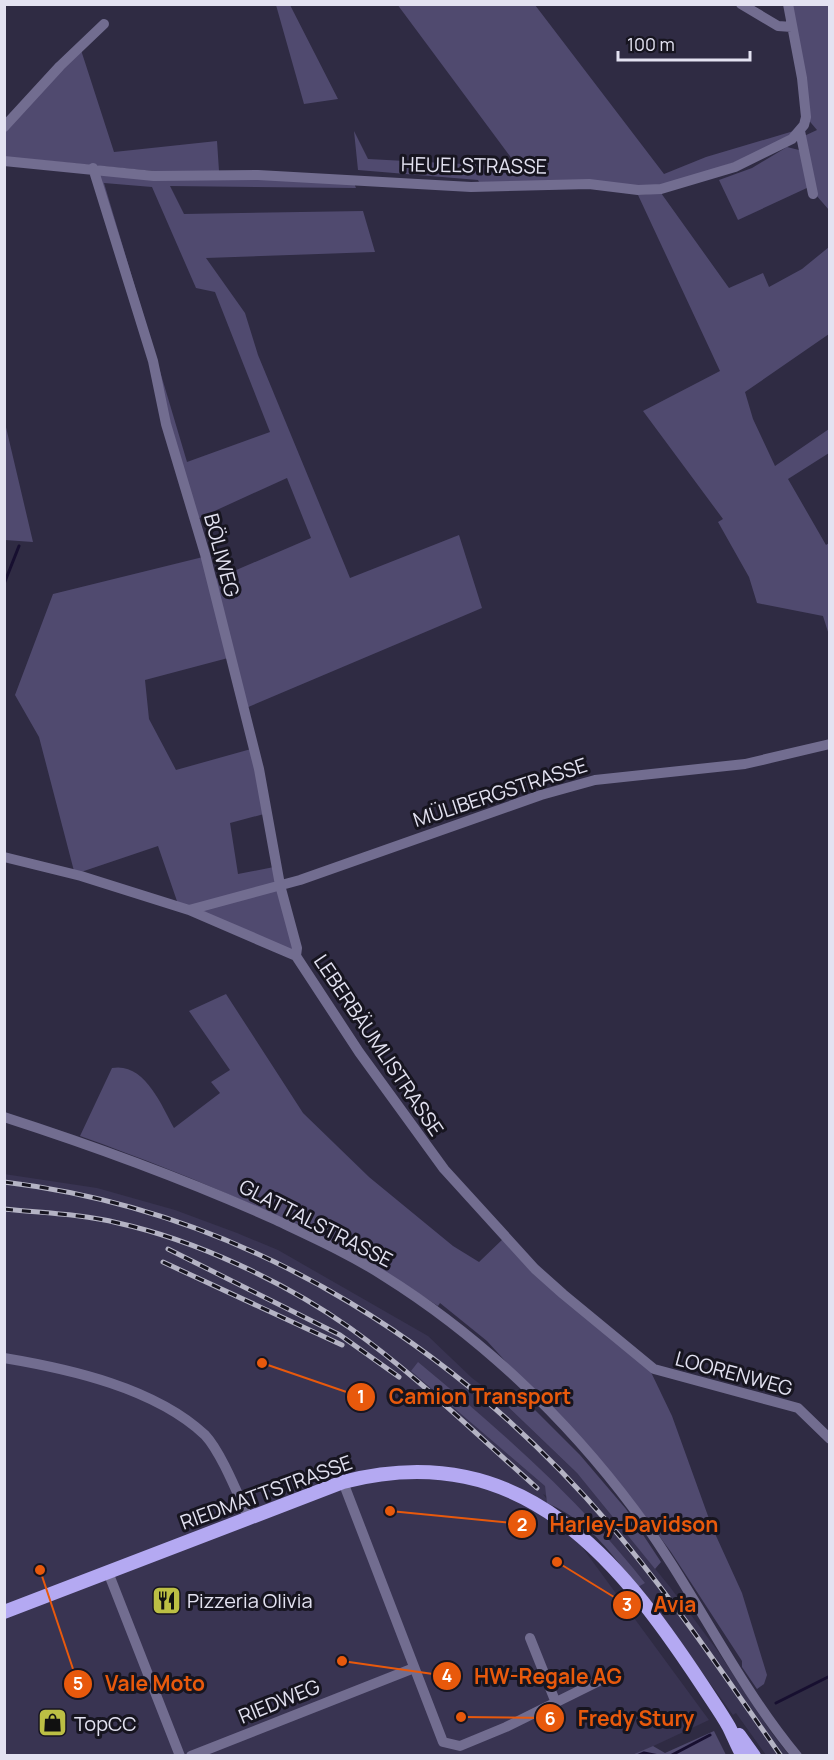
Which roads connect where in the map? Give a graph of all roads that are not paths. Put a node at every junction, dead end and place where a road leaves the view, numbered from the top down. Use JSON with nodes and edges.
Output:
{"nodes":[{"id":1,"x":741,"y":4,"type":"edge"},
{"id":2,"x":788,"y":4,"type":"edge"},
{"id":3,"x":104,"y":24,"type":"dead end"},
{"id":4,"x":792,"y":27,"type":"junction"},
{"id":5,"x":4,"y":127,"type":"edge"},
{"id":6,"x":800,"y":131,"type":"junction"},
{"id":7,"x":4,"y":161,"type":"edge"},
{"id":8,"x":93,"y":168,"type":"junction"},
{"id":9,"x":813,"y":194,"type":"dead end"},
{"id":10,"x":830,"y":744,"type":"edge"},
{"id":11,"x":4,"y":856,"type":"edge"},
{"id":12,"x":280,"y":885,"type":"junction"},
{"id":13,"x":189,"y":910,"type":"junction"},
{"id":14,"x":296,"y":957,"type":"junction"},
{"id":15,"x":4,"y":1117,"type":"edge"},
{"id":16,"x":4,"y":1358,"type":"edge"},
{"id":17,"x":654,"y":1369,"type":"joint"},
{"id":18,"x":830,"y":1439,"type":"edge"},
{"id":19,"x":343,"y":1482,"type":"junction"},
{"id":20,"x":248,"y":1517,"type":"junction"},
{"id":21,"x":108,"y":1572,"type":"junction"},
{"id":22,"x":4,"y":1612,"type":"edge"},
{"id":23,"x":530,"y":1638,"type":"dead end"},
{"id":24,"x":414,"y":1668,"type":"junction"},
{"id":25,"x":605,"y":1678,"type":"dead end"},
{"id":26,"x":556,"y":1703,"type":"junction"},
{"id":27,"x":730,"y":1729,"type":"junction"},
{"id":28,"x":180,"y":1755,"type":"edge"},
{"id":29,"x":191,"y":1755,"type":"edge"},
{"id":30,"x":743,"y":1755,"type":"edge"},
{"id":31,"x":754,"y":1755,"type":"edge"},
{"id":32,"x":797,"y":1755,"type":"edge"}],
"edges":[{"from":1,"to":4,"type":"street"},
{"from":2,"to":4,"type":"street"},
{"from":3,"to":5,"type":"street"},
{"from":4,"to":6,"type":"street"},
{"from":6,"to":8,"type":"street","name":"HEUELSTRASSE"},
{"from":6,"to":9,"type":"street"},
{"from":7,"to":8,"type":"street","name":"HEUELSTRASSE"},
{"from":8,"to":12,"type":"street","name":"BÖLIWEG"},
{"from":10,"to":12,"type":"street","name":"MÜLIBERGSTRASSE"},
{"from":11,"to":13,"type":"street","name":"LEBERBÄUMLISTRASSE"},
{"from":12,"to":13,"type":"street","name":"MÜLIBERGSTRASSE"},
{"from":12,"to":14,"type":"street","name":"BÖLIWEG"},
{"from":13,"to":14,"type":"street","name":"LEBERBÄUMLISTRASSE"},
{"from":14,"to":17,"type":"street","name":"LEBERBÄUMLISTRASSE"},
{"from":15,"to":32,"type":"street","name":"GLATTALSTRASSE"},
{"from":16,"to":20,"type":"street"},
{"from":17,"to":18,"type":"street","name":"LOORENWEG"},
{"from":19,"to":20,"type":"main road","name":"RIEDMATTSTRASSE"},
{"from":19,"to":24,"type":"street"},
{"from":19,"to":27,"type":"main road","name":"RIEDMATTSTRASSE"},
{"from":20,"to":21,"type":"main road","name":"RIEDMATTSTRASSE"},
{"from":21,"to":22,"type":"main road","name":"RIEDMATTSTRASSE"},
{"from":21,"to":28,"type":"street"},
{"from":23,"to":26,"type":"street"},
{"from":24,"to":26,"type":"street"},
{"from":24,"to":29,"type":"street","name":"RIEDWEG"},
{"from":25,"to":26,"type":"street"},
{"from":27,"to":30,"type":"main road","name":"RIEDMATTSTRASSE"},
{"from":27,"to":31,"type":"main road","name":"RIEDMATTSTRASSE"}]}
